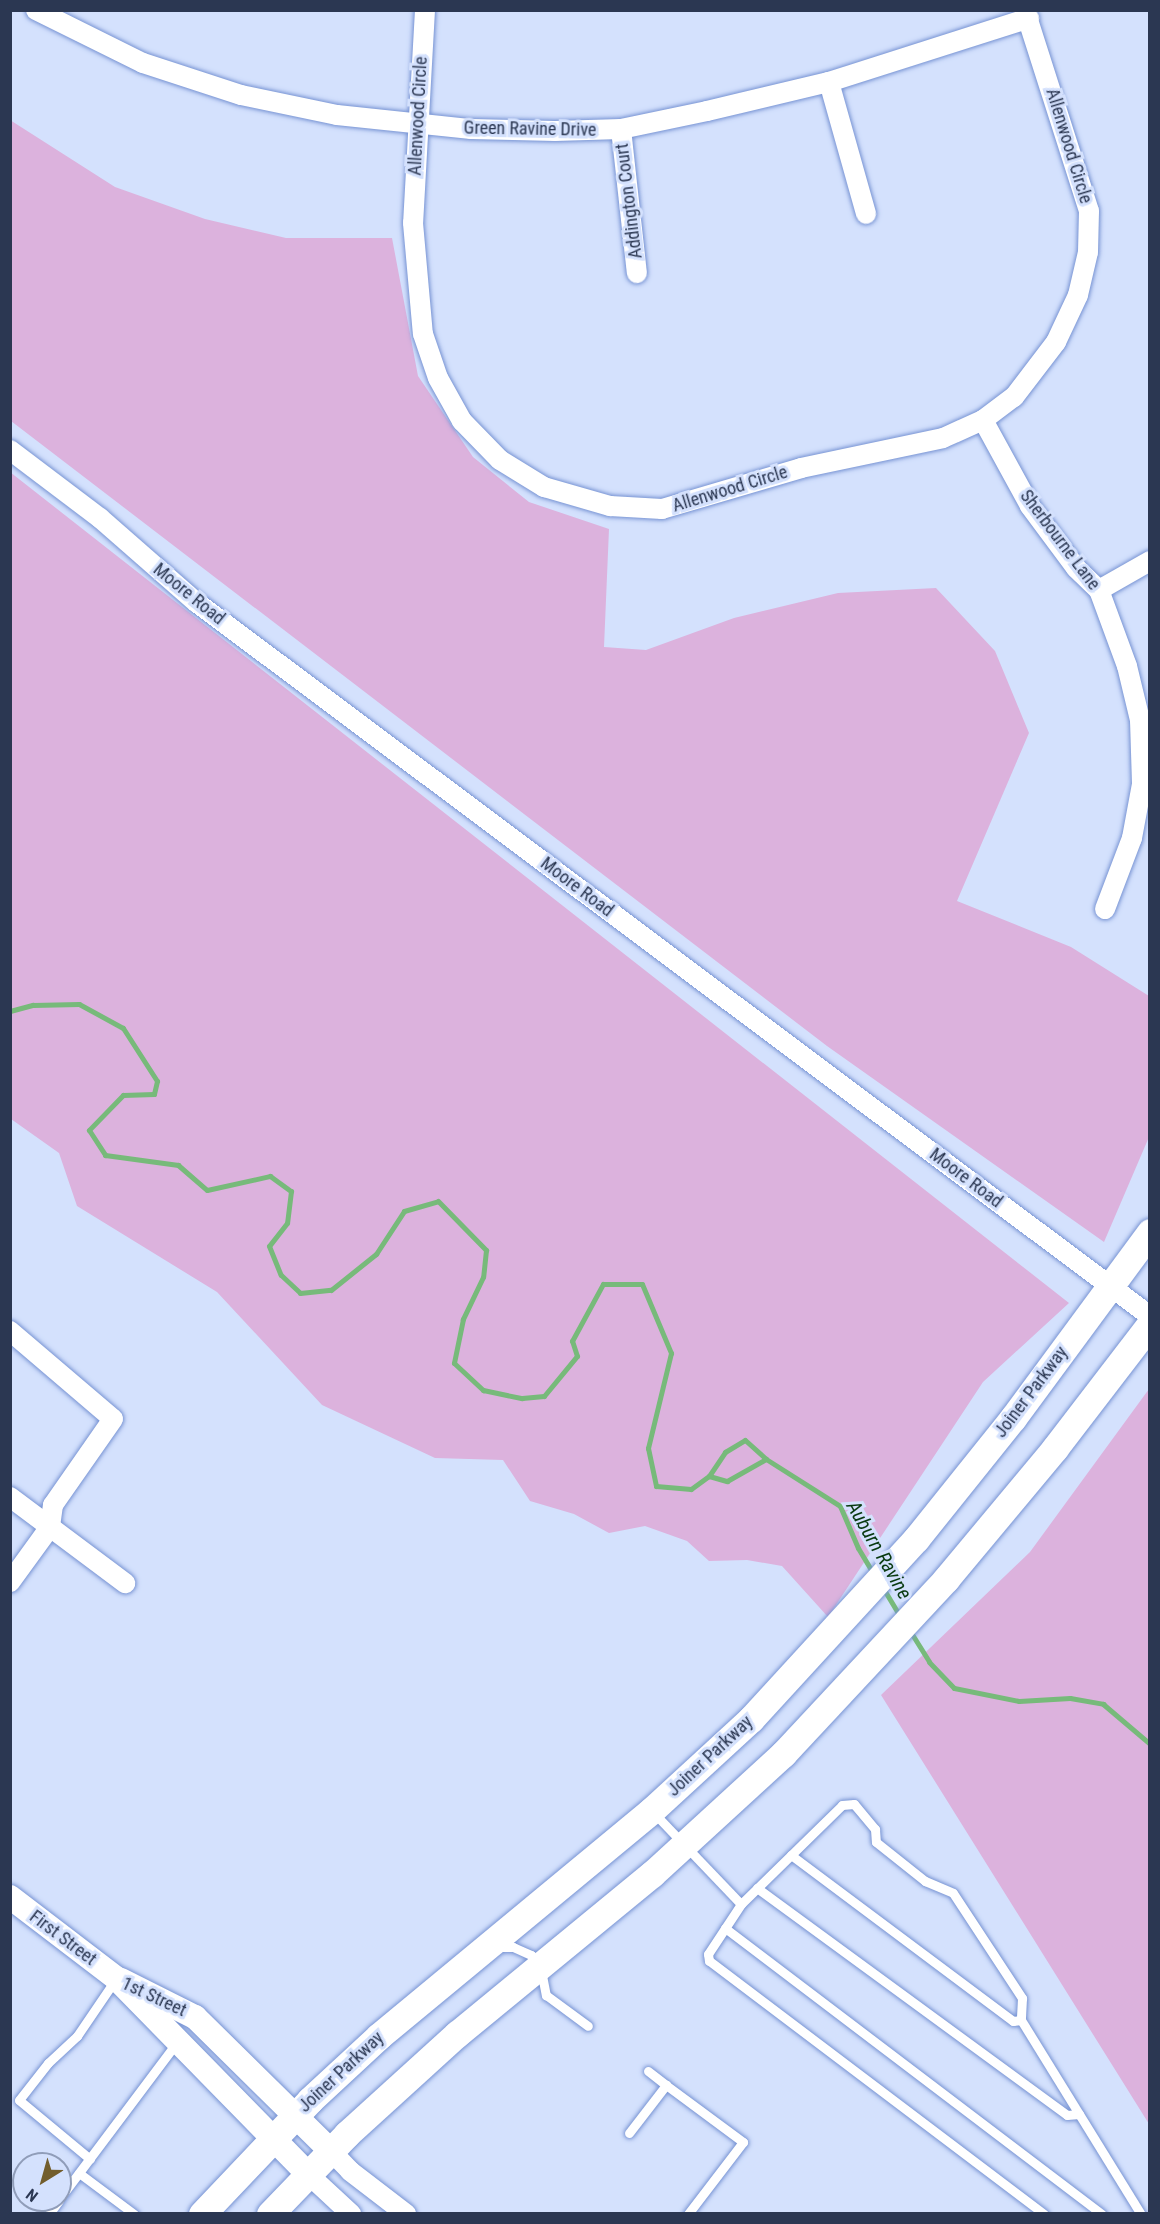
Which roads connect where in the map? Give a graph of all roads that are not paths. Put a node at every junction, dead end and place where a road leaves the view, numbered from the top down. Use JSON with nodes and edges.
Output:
{"nodes":[{"id":1,"x":36,"y":10,"type":"edge"},
{"id":2,"x":425,"y":10,"type":"edge"},
{"id":3,"x":1027,"y":14,"type":"edge"},
{"id":4,"x":829,"y":82,"type":"junction"},
{"id":5,"x":415,"y":124,"type":"junction"},
{"id":6,"x":621,"y":129,"type":"junction"},
{"id":7,"x":866,"y":214,"type":"dead end"},
{"id":8,"x":638,"y":273,"type":"dead end"},
{"id":9,"x":982,"y":420,"type":"junction"},
{"id":10,"x":10,"y":450,"type":"edge"},
{"id":11,"x":1149,"y":561,"type":"edge"},
{"id":12,"x":1098,"y":591,"type":"junction"},
{"id":13,"x":1105,"y":909,"type":"dead end"},
{"id":14,"x":1149,"y":1232,"type":"edge"},
{"id":15,"x":1112,"y":1287,"type":"junction"},
{"id":16,"x":1149,"y":1316,"type":"edge"},
{"id":17,"x":1149,"y":1324,"type":"edge"},
{"id":18,"x":10,"y":1331,"type":"edge"},
{"id":19,"x":10,"y":1497,"type":"edge"},
{"id":20,"x":50,"y":1527,"type":"junction"},
{"id":21,"x":10,"y":1582,"type":"edge"},
{"id":22,"x":125,"y":1583,"type":"dead end"},
{"id":23,"x":652,"y":1810,"type":"junction"},
{"id":24,"x":684,"y":1846,"type":"junction"},
{"id":25,"x":791,"y":1855,"type":"junction"},
{"id":26,"x":757,"y":1888,"type":"junction"},
{"id":27,"x":741,"y":1904,"type":"junction"},
{"id":28,"x":13,"y":1905,"type":"edge"},
{"id":29,"x":725,"y":1928,"type":"junction"},
{"id":30,"x":483,"y":1947,"type":"junction"},
{"id":31,"x":540,"y":1965,"type":"junction"},
{"id":32,"x":116,"y":1978,"type":"junction"},
{"id":33,"x":1021,"y":2020,"type":"junction"},
{"id":34,"x":588,"y":2026,"type":"dead end"},
{"id":35,"x":177,"y":2042,"type":"junction"},
{"id":36,"x":648,"y":2071,"type":"dead end"},
{"id":37,"x":666,"y":2085,"type":"junction"},
{"id":38,"x":296,"y":2114,"type":"junction"},
{"id":39,"x":1079,"y":2114,"type":"junction"},
{"id":40,"x":629,"y":2133,"type":"dead end"},
{"id":41,"x":274,"y":2137,"type":"junction"},
{"id":42,"x":331,"y":2151,"type":"junction"},
{"id":43,"x":90,"y":2158,"type":"junction"},
{"id":44,"x":79,"y":2173,"type":"junction"},
{"id":45,"x":308,"y":2174,"type":"junction"},
{"id":46,"x":72,"y":2182,"type":"edge"},
{"id":47,"x":134,"y":2214,"type":"edge"},
{"id":48,"x":202,"y":2214,"type":"edge"},
{"id":49,"x":270,"y":2214,"type":"edge"},
{"id":50,"x":351,"y":2214,"type":"edge"},
{"id":51,"x":406,"y":2214,"type":"edge"},
{"id":52,"x":688,"y":2214,"type":"edge"},
{"id":53,"x":1044,"y":2214,"type":"edge"},
{"id":54,"x":1102,"y":2214,"type":"edge"},
{"id":55,"x":1141,"y":2214,"type":"edge"}],
"edges":[{"from":1,"to":5,"type":"street","name":"Green Ravine Drive"},
{"from":2,"to":5,"type":"street","name":"Allenwood Circle"},
{"from":3,"to":4,"type":"street","name":"Green Ravine Drive"},
{"from":3,"to":9,"type":"street","name":"Allenwood Circle"},
{"from":4,"to":6,"type":"street","name":"Green Ravine Drive"},
{"from":4,"to":7,"type":"street"},
{"from":5,"to":6,"type":"street","name":"Green Ravine Drive"},
{"from":5,"to":9,"type":"street","name":"Allenwood Circle"},
{"from":6,"to":8,"type":"street","name":"Addington Court"},
{"from":9,"to":12,"type":"street","name":"Sherbourne Lane"},
{"from":10,"to":15,"type":"street","name":"Moore Road"},
{"from":11,"to":12,"type":"street"},
{"from":12,"to":13,"type":"street","name":"Sherbourne Lane"},
{"from":14,"to":15,"type":"main road","name":"Joiner Parkway"},
{"from":15,"to":16,"type":"street","name":"Moore Road"},
{"from":15,"to":23,"type":"main road","name":"Joiner Parkway"},
{"from":17,"to":24,"type":"main road"},
{"from":18,"to":20,"type":"street"},
{"from":19,"to":20,"type":"street"},
{"from":20,"to":21,"type":"street"},
{"from":20,"to":22,"type":"street"},
{"from":23,"to":24,"type":"lane"},
{"from":23,"to":30,"type":"main road","name":"Joiner Parkway"},
{"from":24,"to":27,"type":"lane"},
{"from":24,"to":31,"type":"main road"},
{"from":25,"to":26,"type":"lane"},
{"from":25,"to":33,"type":"lane"},
{"from":25,"to":33,"type":"lane"},
{"from":26,"to":27,"type":"lane"},
{"from":26,"to":39,"type":"lane"},
{"from":27,"to":29,"type":"lane"},
{"from":28,"to":32,"type":"street","name":"First Street"},
{"from":29,"to":53,"type":"lane"},
{"from":29,"to":54,"type":"lane"},
{"from":30,"to":31,"type":"lane"},
{"from":30,"to":38,"type":"main road","name":"Joiner Parkway"},
{"from":31,"to":34,"type":"lane"},
{"from":31,"to":42,"type":"main road"},
{"from":32,"to":35,"type":"street","name":"1st Street"},
{"from":32,"to":38,"type":"street","name":"1st Street"},
{"from":32,"to":43,"type":"lane"},
{"from":33,"to":39,"type":"lane"},
{"from":35,"to":41,"type":"street","name":"1st Street"},
{"from":35,"to":43,"type":"lane"},
{"from":36,"to":37,"type":"lane"},
{"from":37,"to":40,"type":"lane"},
{"from":37,"to":52,"type":"lane"},
{"from":38,"to":41,"type":"main road","name":"Joiner Parkway"},
{"from":38,"to":42,"type":"street","name":"1st Street"},
{"from":39,"to":55,"type":"lane"},
{"from":41,"to":45,"type":"street","name":"1st Street"},
{"from":41,"to":48,"type":"main road","name":"Joiner Parkway"},
{"from":42,"to":45,"type":"main road"},
{"from":42,"to":51,"type":"street","name":"1st Street"},
{"from":43,"to":44,"type":"lane"},
{"from":44,"to":46,"type":"lane"},
{"from":44,"to":47,"type":"lane"},
{"from":45,"to":49,"type":"main road"},
{"from":45,"to":50,"type":"street","name":"1st Street"}]}
